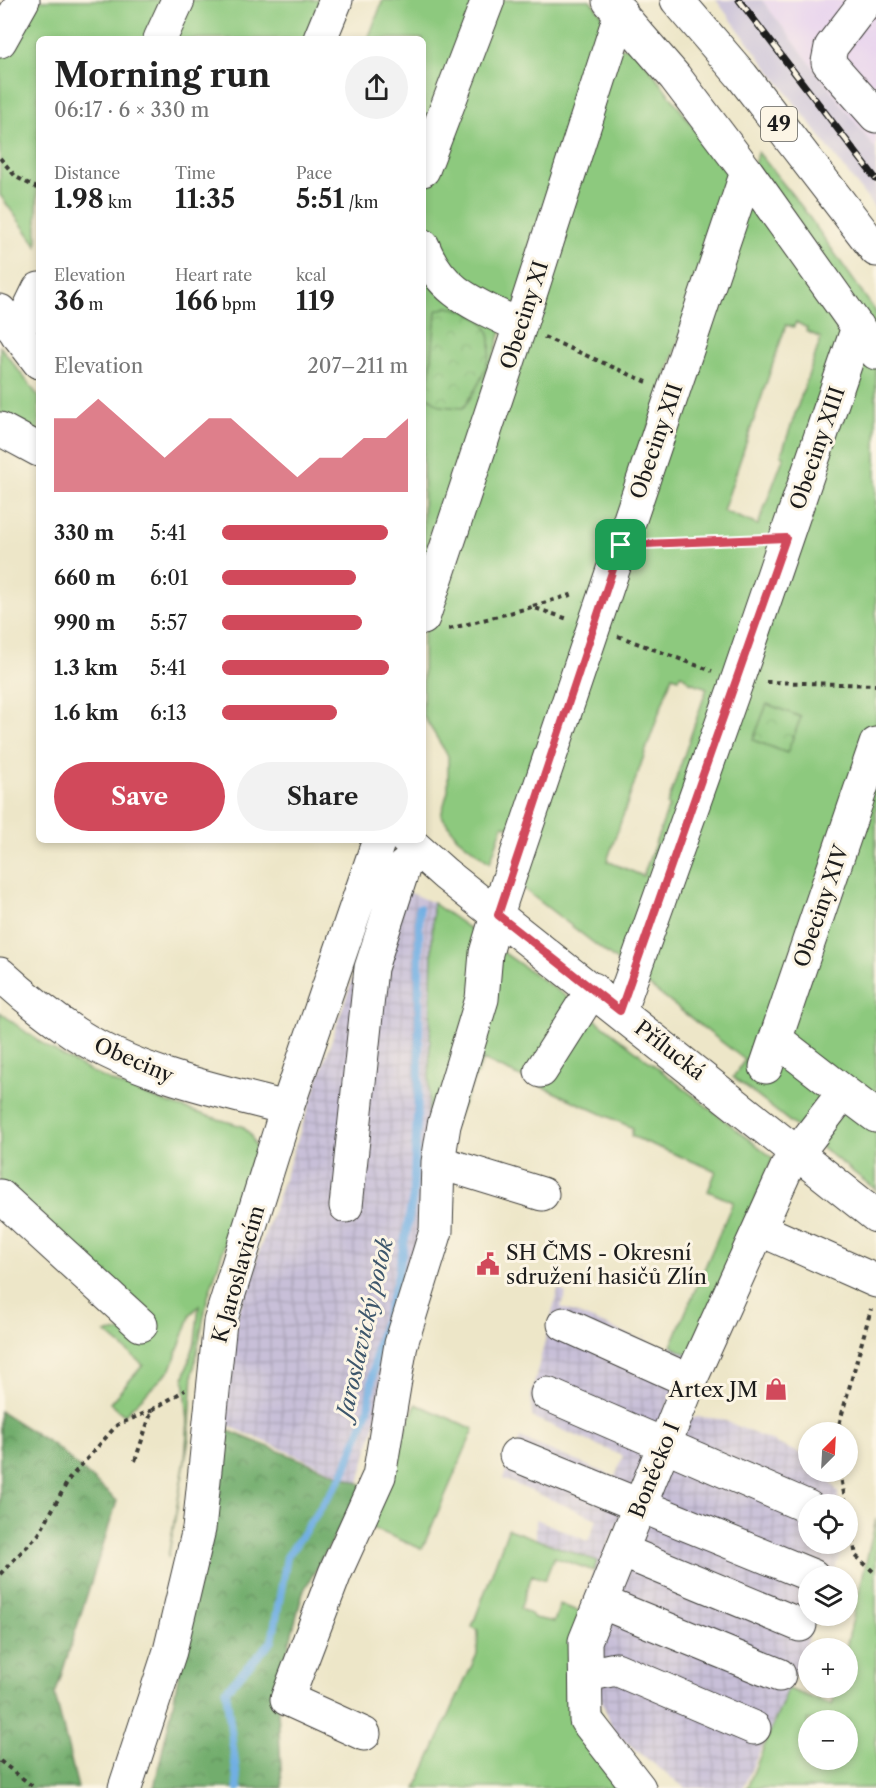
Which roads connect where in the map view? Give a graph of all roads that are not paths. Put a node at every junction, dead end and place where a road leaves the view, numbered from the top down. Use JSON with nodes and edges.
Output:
{"nodes":[{"id":1,"x":23,"y":0,"type":"edge"},
{"id":2,"x":178,"y":0,"type":"edge"},
{"id":3,"x":336,"y":0,"type":"edge"},
{"id":4,"x":488,"y":0,"type":"edge"},
{"id":5,"x":677,"y":0,"type":"edge"},
{"id":6,"x":867,"y":0,"type":"edge"},
{"id":7,"x":615,"y":6,"type":"edge"},
{"id":8,"x":161,"y":36,"type":"edge"},
{"id":9,"x":321,"y":36,"type":"edge"},
{"id":10,"x":0,"y":40,"type":"edge"},
{"id":11,"x":876,"y":116,"type":"edge"},
{"id":12,"x":426,"y":162,"type":"edge"},
{"id":13,"x":747,"y":172,"type":"junction"},
{"id":14,"x":876,"y":250,"type":"edge"},
{"id":15,"x":426,"y":252,"type":"edge"},
{"id":16,"x":36,"y":292,"type":"edge"},
{"id":17,"x":8,"y":323,"type":"edge"},
{"id":18,"x":520,"y":326,"type":"junction"},
{"id":19,"x":867,"y":340,"type":"edge"},
{"id":20,"x":36,"y":358,"type":"edge"},
{"id":21,"x":0,"y":429,"type":"edge"},
{"id":22,"x":36,"y":448,"type":"edge"},
{"id":23,"x":426,"y":609,"type":"edge"},
{"id":24,"x":876,"y":744,"type":"edge"},
{"id":25,"x":378,"y":843,"type":"edge"},
{"id":26,"x":409,"y":851,"type":"edge"},
{"id":27,"x":498,"y":915,"type":"junction"},
{"id":28,"x":0,"y":974,"type":"edge"},
{"id":29,"x":593,"y":989,"type":"junction"},
{"id":30,"x":620,"y":1011,"type":"junction"},
{"id":31,"x":541,"y":1071,"type":"dead end"},
{"id":32,"x":844,"y":1092,"type":"junction"},
{"id":33,"x":287,"y":1108,"type":"junction"},
{"id":34,"x":876,"y":1116,"type":"edge"},
{"id":35,"x":796,"y":1152,"type":"junction"},
{"id":36,"x":438,"y":1162,"type":"junction"},
{"id":37,"x":542,"y":1194,"type":"dead end"},
{"id":38,"x":0,"y":1196,"type":"edge"},
{"id":39,"x":346,"y":1206,"type":"dead end"},
{"id":40,"x":876,"y":1216,"type":"edge"},
{"id":41,"x":759,"y":1229,"type":"junction"},
{"id":42,"x":874,"y":1292,"type":"edge"},
{"id":43,"x":564,"y":1324,"type":"dead end"},
{"id":44,"x":141,"y":1325,"type":"dead end"},
{"id":45,"x":690,"y":1381,"type":"junction"},
{"id":46,"x":547,"y":1394,"type":"dead end"},
{"id":47,"x":664,"y":1445,"type":"junction"},
{"id":48,"x":516,"y":1455,"type":"dead end"},
{"id":49,"x":798,"y":1503,"type":"edge"},
{"id":50,"x":639,"y":1506,"type":"junction"},
{"id":51,"x":622,"y":1551,"type":"junction"},
{"id":52,"x":798,"y":1570,"type":"edge"},
{"id":53,"x":601,"y":1602,"type":"junction"},
{"id":54,"x":798,"y":1624,"type":"edge"},
{"id":55,"x":586,"y":1675,"type":"junction"},
{"id":56,"x":778,"y":1675,"type":"dead end"},
{"id":57,"x":754,"y":1728,"type":"dead end"},
{"id":58,"x":364,"y":1734,"type":"dead end"},
{"id":59,"x":125,"y":1788,"type":"edge"},
{"id":60,"x":639,"y":1788,"type":"edge"}],
"edges":[{"from":1,"to":10,"type":"street"},
{"from":2,"to":8,"type":"street"},
{"from":3,"to":9,"type":"street"},
{"from":4,"to":12,"type":"street"},
{"from":5,"to":14,"type":"street","number":"49"},
{"from":6,"to":11,"type":"street"},
{"from":7,"to":13,"type":"street"},
{"from":7,"to":18,"type":"street","name":"Obeciny XI"},
{"from":13,"to":19,"type":"street"},
{"from":13,"to":27,"type":"street","name":"Obeciny XII"},
{"from":15,"to":18,"type":"street"},
{"from":16,"to":17,"type":"street"},
{"from":17,"to":20,"type":"street"},
{"from":18,"to":23,"type":"street","name":"Obeciny XI"},
{"from":19,"to":30,"type":"street","name":"Obeciny XIII"},
{"from":21,"to":22,"type":"street"},
{"from":24,"to":32,"type":"street","name":"Obeciny XIV"},
{"from":25,"to":33,"type":"street","name":"K Jaroslavicím"},
{"from":26,"to":27,"type":"street","name":"Přílucká"},
{"from":26,"to":39,"type":"street"},
{"from":27,"to":29,"type":"street","name":"Přílucká"},
{"from":27,"to":36,"type":"street","name":"Obeciny XII"},
{"from":28,"to":33,"type":"street","name":"Obeciny"},
{"from":29,"to":30,"type":"street","name":"Přílucká"},
{"from":29,"to":31,"type":"street"},
{"from":30,"to":35,"type":"street","name":"Přílucká"},
{"from":32,"to":34,"type":"street"},
{"from":32,"to":35,"type":"street","name":"Boněcko I"},
{"from":33,"to":59,"type":"street","name":"K Jaroslavicím"},
{"from":35,"to":40,"type":"street","name":"Přílucká"},
{"from":35,"to":41,"type":"street","name":"Boněcko I"},
{"from":36,"to":37,"type":"street"},
{"from":36,"to":58,"type":"street","name":"Obeciny XII"},
{"from":38,"to":44,"type":"street"},
{"from":41,"to":42,"type":"street"},
{"from":41,"to":45,"type":"street","name":"Boněcko I"},
{"from":43,"to":45,"type":"street"},
{"from":45,"to":47,"type":"street","name":"Boněcko I"},
{"from":46,"to":47,"type":"street"},
{"from":47,"to":49,"type":"street"},
{"from":47,"to":50,"type":"street","name":"Boněcko I"},
{"from":48,"to":50,"type":"street"},
{"from":50,"to":51,"type":"street","name":"Boněcko I"},
{"from":50,"to":52,"type":"street"},
{"from":51,"to":53,"type":"street","name":"Boněcko I"},
{"from":51,"to":54,"type":"street"},
{"from":53,"to":55,"type":"street","name":"Boněcko I"},
{"from":53,"to":56,"type":"street"},
{"from":55,"to":57,"type":"street"},
{"from":55,"to":60,"type":"street","name":"Boněcko I"}]}
